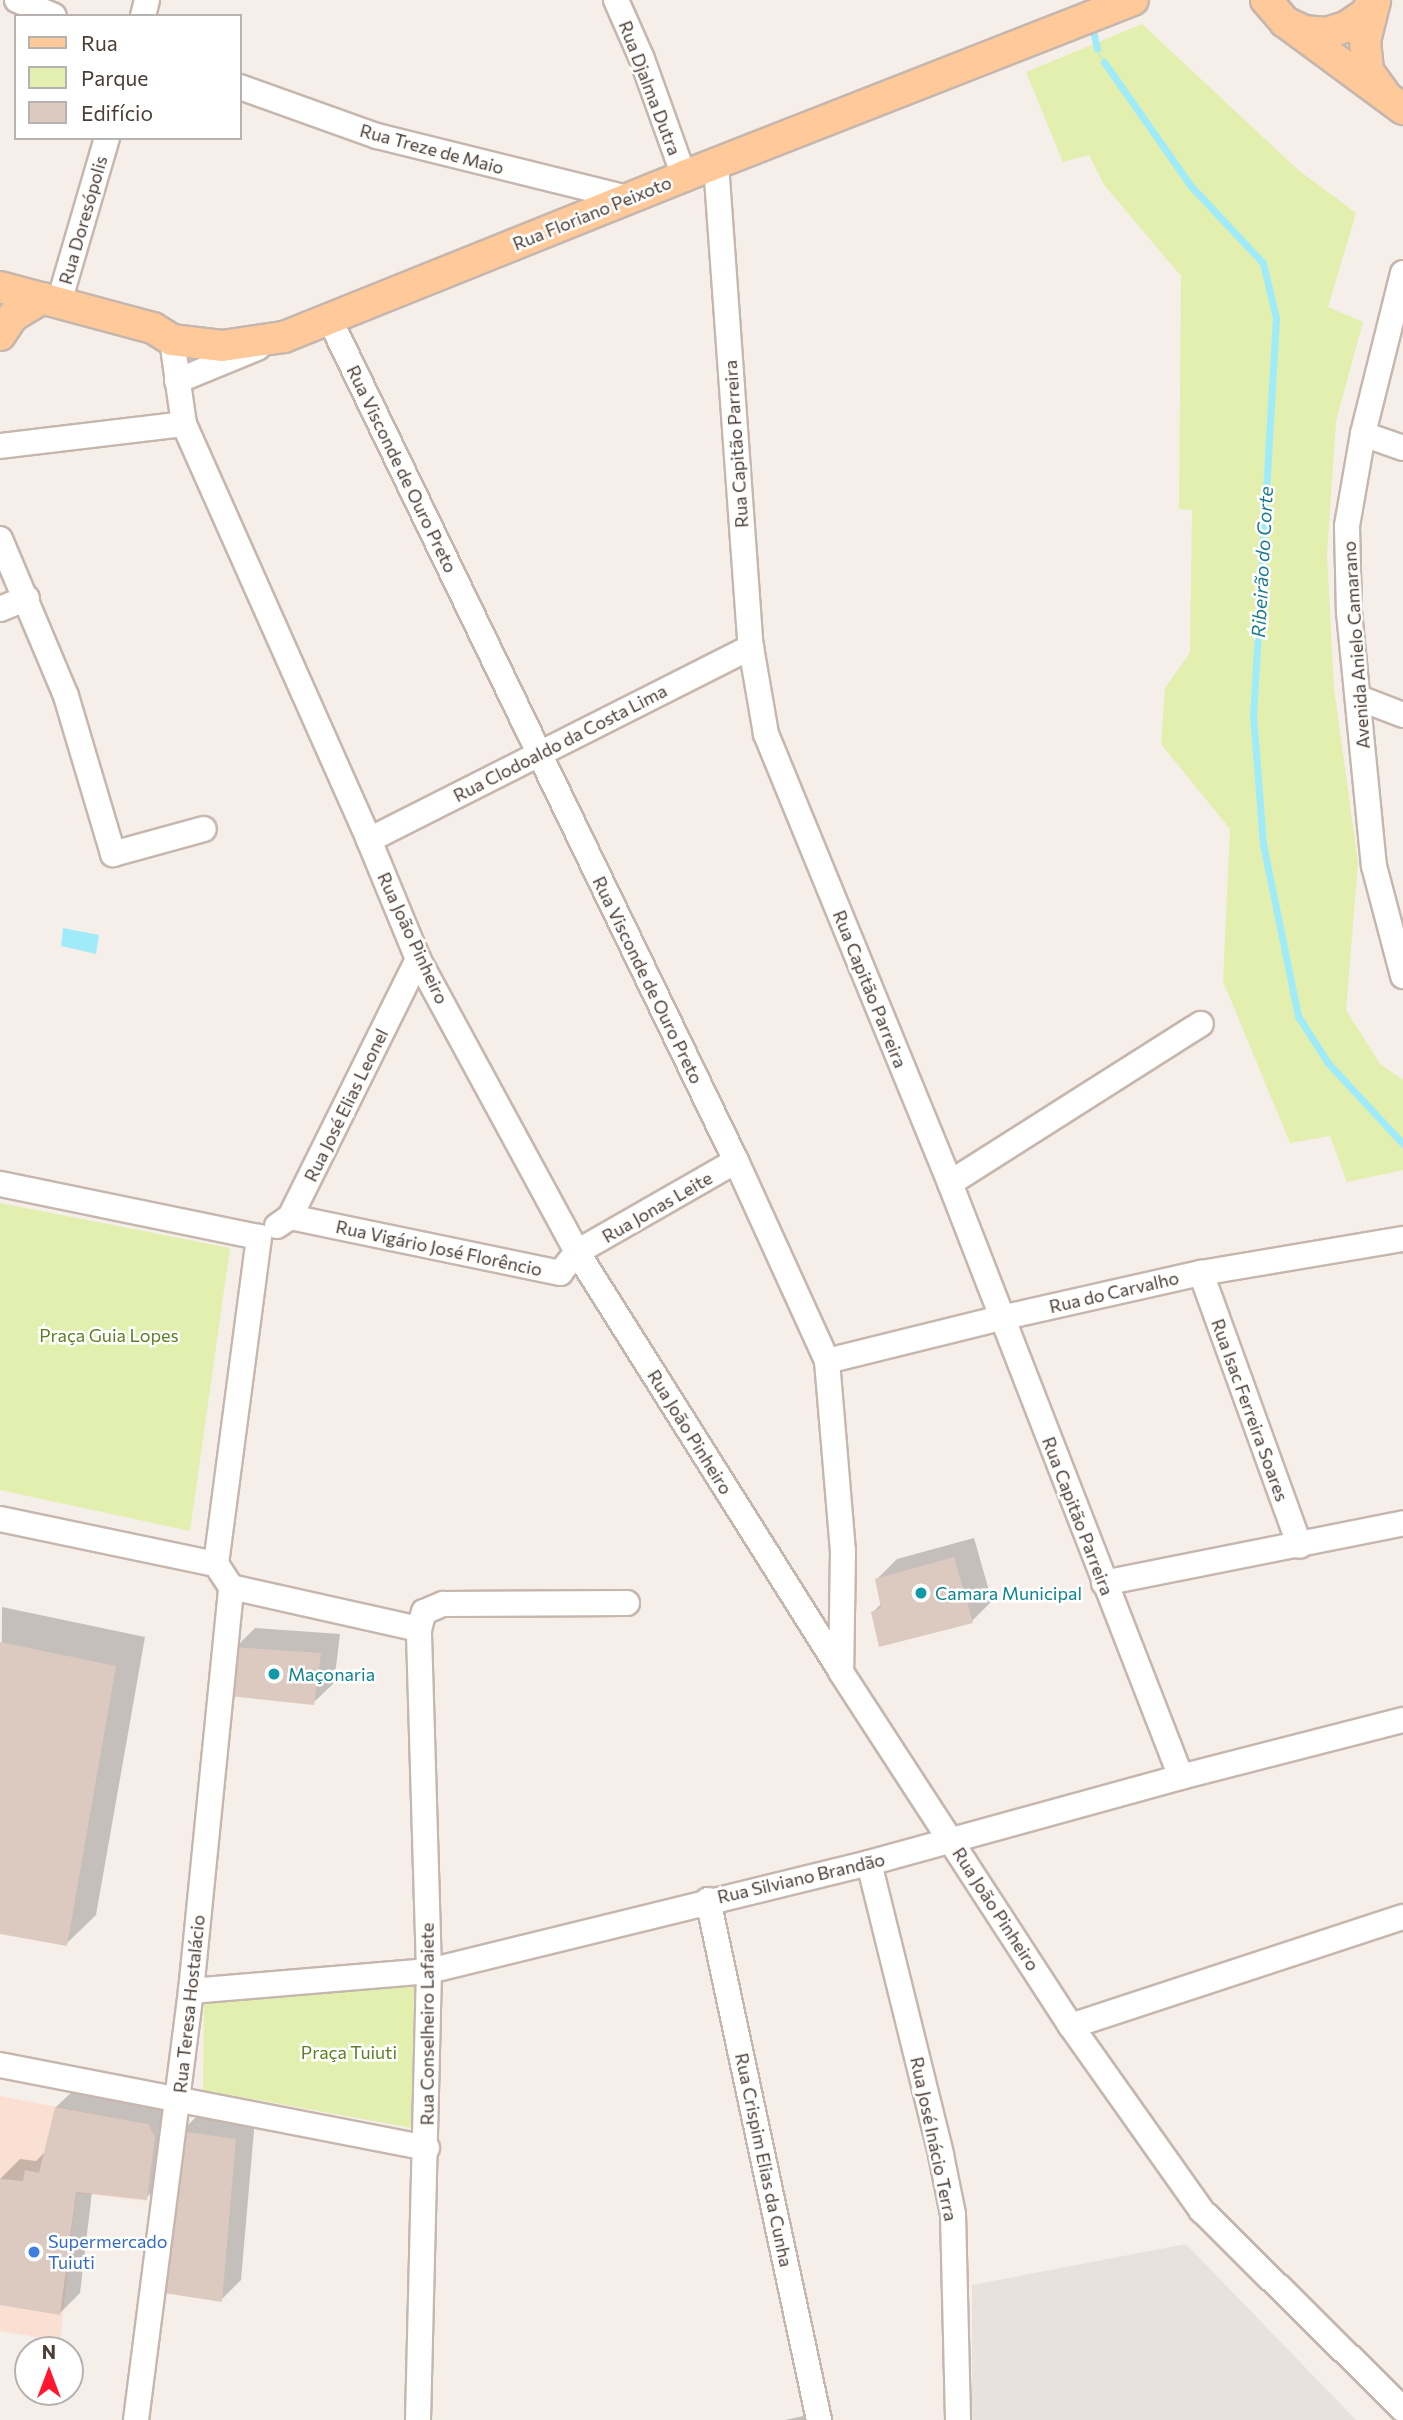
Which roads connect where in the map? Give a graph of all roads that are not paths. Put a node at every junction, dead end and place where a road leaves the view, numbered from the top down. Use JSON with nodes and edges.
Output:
{"nodes":[{"id":1,"x":17,"y":0,"type":"edge"},
{"id":2,"x":616,"y":0,"type":"edge"},
{"id":3,"x":1133,"y":0,"type":"edge"},
{"id":4,"x":1375,"y":0,"type":"edge"},
{"id":5,"x":1269,"y":7,"type":"edge"},
{"id":6,"x":49,"y":14,"type":"edge"},
{"id":7,"x":242,"y":88,"type":"edge"},
{"id":8,"x":1394,"y":102,"type":"edge"},
{"id":9,"x":106,"y":140,"type":"edge"},
{"id":10,"x":716,"y":164,"type":"junction"},
{"id":11,"x":684,"y":176,"type":"junction"},
{"id":12,"x":627,"y":198,"type":"junction"},
{"id":13,"x":1403,"y":273,"type":"edge"},
{"id":14,"x":0,"y":287,"type":"edge"},
{"id":15,"x":51,"y":300,"type":"junction"},
{"id":16,"x":330,"y":320,"type":"junction"},
{"id":17,"x":0,"y":335,"type":"edge"},
{"id":18,"x":186,"y":359,"type":"junction"},
{"id":19,"x":184,"y":424,"type":"junction"},
{"id":20,"x":1363,"y":434,"type":"junction"},
{"id":21,"x":0,"y":446,"type":"edge"},
{"id":22,"x":1403,"y":448,"type":"edge"},
{"id":23,"x":0,"y":539,"type":"edge"},
{"id":24,"x":27,"y":598,"type":"junction"},
{"id":25,"x":0,"y":609,"type":"edge"},
{"id":26,"x":751,"y":647,"type":"junction"},
{"id":27,"x":1359,"y":698,"type":"junction"},
{"id":28,"x":1403,"y":715,"type":"edge"},
{"id":29,"x":538,"y":753,"type":"junction"},
{"id":30,"x":204,"y":829,"type":"dead end"},
{"id":31,"x":369,"y":840,"type":"junction"},
{"id":32,"x":418,"y":959,"type":"junction"},
{"id":33,"x":1401,"y":966,"type":"edge"},
{"id":34,"x":1201,"y":1024,"type":"dead end"},
{"id":35,"x":736,"y":1161,"type":"junction"},
{"id":36,"x":950,"y":1183,"type":"junction"},
{"id":37,"x":0,"y":1184,"type":"edge"},
{"id":38,"x":290,"y":1217,"type":"junction"},
{"id":39,"x":259,"y":1237,"type":"junction"},
{"id":40,"x":1403,"y":1239,"type":"edge"},
{"id":41,"x":577,"y":1252,"type":"junction"},
{"id":42,"x":1201,"y":1273,"type":"junction"},
{"id":43,"x":1001,"y":1318,"type":"junction"},
{"id":44,"x":827,"y":1361,"type":"junction"},
{"id":45,"x":0,"y":1518,"type":"edge"},
{"id":46,"x":1403,"y":1524,"type":"edge"},
{"id":47,"x":1300,"y":1546,"type":"junction"},
{"id":48,"x":216,"y":1564,"type":"junction"},
{"id":49,"x":1104,"y":1583,"type":"junction"},
{"id":50,"x":231,"y":1587,"type":"junction"},
{"id":51,"x":627,"y":1603,"type":"dead end"},
{"id":52,"x":419,"y":1629,"type":"junction"},
{"id":53,"x":841,"y":1671,"type":"junction"},
{"id":54,"x":1403,"y":1720,"type":"edge"},
{"id":55,"x":1181,"y":1777,"type":"junction"},
{"id":56,"x":952,"y":1841,"type":"junction"},
{"id":57,"x":869,"y":1863,"type":"junction"},
{"id":58,"x":708,"y":1900,"type":"junction"},
{"id":59,"x":1403,"y":1917,"type":"edge"},
{"id":60,"x":429,"y":1971,"type":"junction"},
{"id":61,"x":191,"y":1992,"type":"junction"},
{"id":62,"x":1071,"y":2026,"type":"junction"},
{"id":63,"x":0,"y":2065,"type":"edge"},
{"id":64,"x":178,"y":2101,"type":"junction"},
{"id":65,"x":427,"y":2148,"type":"junction"},
{"id":66,"x":1403,"y":2409,"type":"edge"},
{"id":67,"x":136,"y":2420,"type":"edge"},
{"id":68,"x":418,"y":2420,"type":"edge"},
{"id":69,"x":819,"y":2420,"type":"edge"},
{"id":70,"x":958,"y":2420,"type":"edge"}],
"edges":[{"from":1,"to":6,"type":"street"},
{"from":2,"to":11,"type":"street","name":"Rua Djalma Dutra"},
{"from":3,"to":10,"type":"main road","name":"Rua Floriano Peixoto"},
{"from":4,"to":5,"type":"main road"},
{"from":4,"to":8,"type":"main road"},
{"from":5,"to":8,"type":"main road"},
{"from":7,"to":12,"type":"street","name":"Rua Treze de Maio"},
{"from":9,"to":15,"type":"street","name":"Rua Doresópolis"},
{"from":10,"to":11,"type":"main road","name":"Rua Floriano Peixoto"},
{"from":10,"to":26,"type":"street","name":"Rua Capitão Parreira"},
{"from":11,"to":12,"type":"main road","name":"Rua Floriano Peixoto"},
{"from":12,"to":16,"type":"main road","name":"Rua Floriano Peixoto"},
{"from":13,"to":20,"type":"street","name":"Avenida Anielo Camarano"},
{"from":14,"to":15,"type":"main road","name":"Rua Floriano Peixoto"},
{"from":15,"to":17,"type":"main road"},
{"from":15,"to":18,"type":"main road","name":"Rua Floriano Peixoto"},
{"from":16,"to":18,"type":"main road","name":"Rua Floriano Peixoto"},
{"from":16,"to":29,"type":"street","name":"Rua Visconde de Ouro Preto"},
{"from":18,"to":19,"type":"street","name":"Rua João Pinheiro"},
{"from":19,"to":21,"type":"street"},
{"from":19,"to":31,"type":"street","name":"Rua João Pinheiro"},
{"from":20,"to":22,"type":"street"},
{"from":20,"to":27,"type":"street","name":"Avenida Anielo Camarano"},
{"from":23,"to":24,"type":"street"},
{"from":24,"to":25,"type":"street"},
{"from":24,"to":30,"type":"street"},
{"from":26,"to":29,"type":"street","name":"Rua Clodoaldo da Costa Lima"},
{"from":26,"to":36,"type":"street","name":"Rua Capitão Parreira"},
{"from":27,"to":28,"type":"street"},
{"from":27,"to":33,"type":"street","name":"Avenida Anielo Camarano"},
{"from":29,"to":31,"type":"street","name":"Rua Clodoaldo da Costa Lima"},
{"from":29,"to":35,"type":"street","name":"Rua Visconde de Ouro Preto"},
{"from":31,"to":32,"type":"street","name":"Rua João Pinheiro"},
{"from":32,"to":38,"type":"street","name":"Rua José Elias Leonel"},
{"from":32,"to":41,"type":"street","name":"Rua João Pinheiro"},
{"from":34,"to":36,"type":"street"},
{"from":35,"to":41,"type":"street","name":"Rua Jonas Leite"},
{"from":35,"to":44,"type":"street","name":"Rua Visconde de Ouro Preto"},
{"from":36,"to":43,"type":"street","name":"Rua Capitão Parreira"},
{"from":37,"to":39,"type":"street"},
{"from":38,"to":39,"type":"street"},
{"from":38,"to":41,"type":"street","name":"Rua Vigário José Florêncio"},
{"from":39,"to":48,"type":"street"},
{"from":40,"to":42,"type":"street","name":"Rua do Carvalho"},
{"from":41,"to":53,"type":"street","name":"Rua João Pinheiro"},
{"from":42,"to":43,"type":"street","name":"Rua do Carvalho"},
{"from":42,"to":47,"type":"street","name":"Rua Isac Ferreira Soares"},
{"from":43,"to":44,"type":"street","name":"Rua do Carvalho"},
{"from":43,"to":49,"type":"street","name":"Rua Capitão Parreira"},
{"from":44,"to":53,"type":"street","name":"Rua Visconde de Ouro Preto"},
{"from":45,"to":48,"type":"street"},
{"from":46,"to":47,"type":"street"},
{"from":47,"to":49,"type":"street"},
{"from":48,"to":50,"type":"street"},
{"from":49,"to":55,"type":"street","name":"Rua Capitão Parreira"},
{"from":50,"to":52,"type":"street"},
{"from":50,"to":61,"type":"street","name":"Rua Teresa Hostalácio"},
{"from":51,"to":52,"type":"street"},
{"from":52,"to":60,"type":"street","name":"Rua Conselheiro Lafaiete"},
{"from":53,"to":56,"type":"street","name":"Rua João Pinheiro"},
{"from":54,"to":55,"type":"street","name":"Rua Silviano Brandão"},
{"from":55,"to":56,"type":"street","name":"Rua Silviano Brandão"},
{"from":56,"to":57,"type":"street","name":"Rua Silviano Brandão"},
{"from":56,"to":62,"type":"street","name":"Rua João Pinheiro"},
{"from":57,"to":58,"type":"street","name":"Rua Silviano Brandão"},
{"from":57,"to":70,"type":"street","name":"Rua José Inácio Terra"},
{"from":58,"to":60,"type":"street","name":"Rua Silviano Brandão"},
{"from":58,"to":69,"type":"street","name":"Rua Crispim Elias da Cunha"},
{"from":59,"to":62,"type":"street"},
{"from":60,"to":61,"type":"street","name":"Rua Silviano Brandão"},
{"from":60,"to":65,"type":"street","name":"Rua Conselheiro Lafaiete"},
{"from":61,"to":64,"type":"street","name":"Rua Teresa Hostalácio"},
{"from":62,"to":66,"type":"street","name":"Rua João Pinheiro"},
{"from":63,"to":64,"type":"street"},
{"from":64,"to":65,"type":"street"},
{"from":64,"to":67,"type":"street","name":"Rua Teresa Hostalácio"},
{"from":65,"to":68,"type":"street","name":"Rua Conselheiro Lafaiete"}]}
